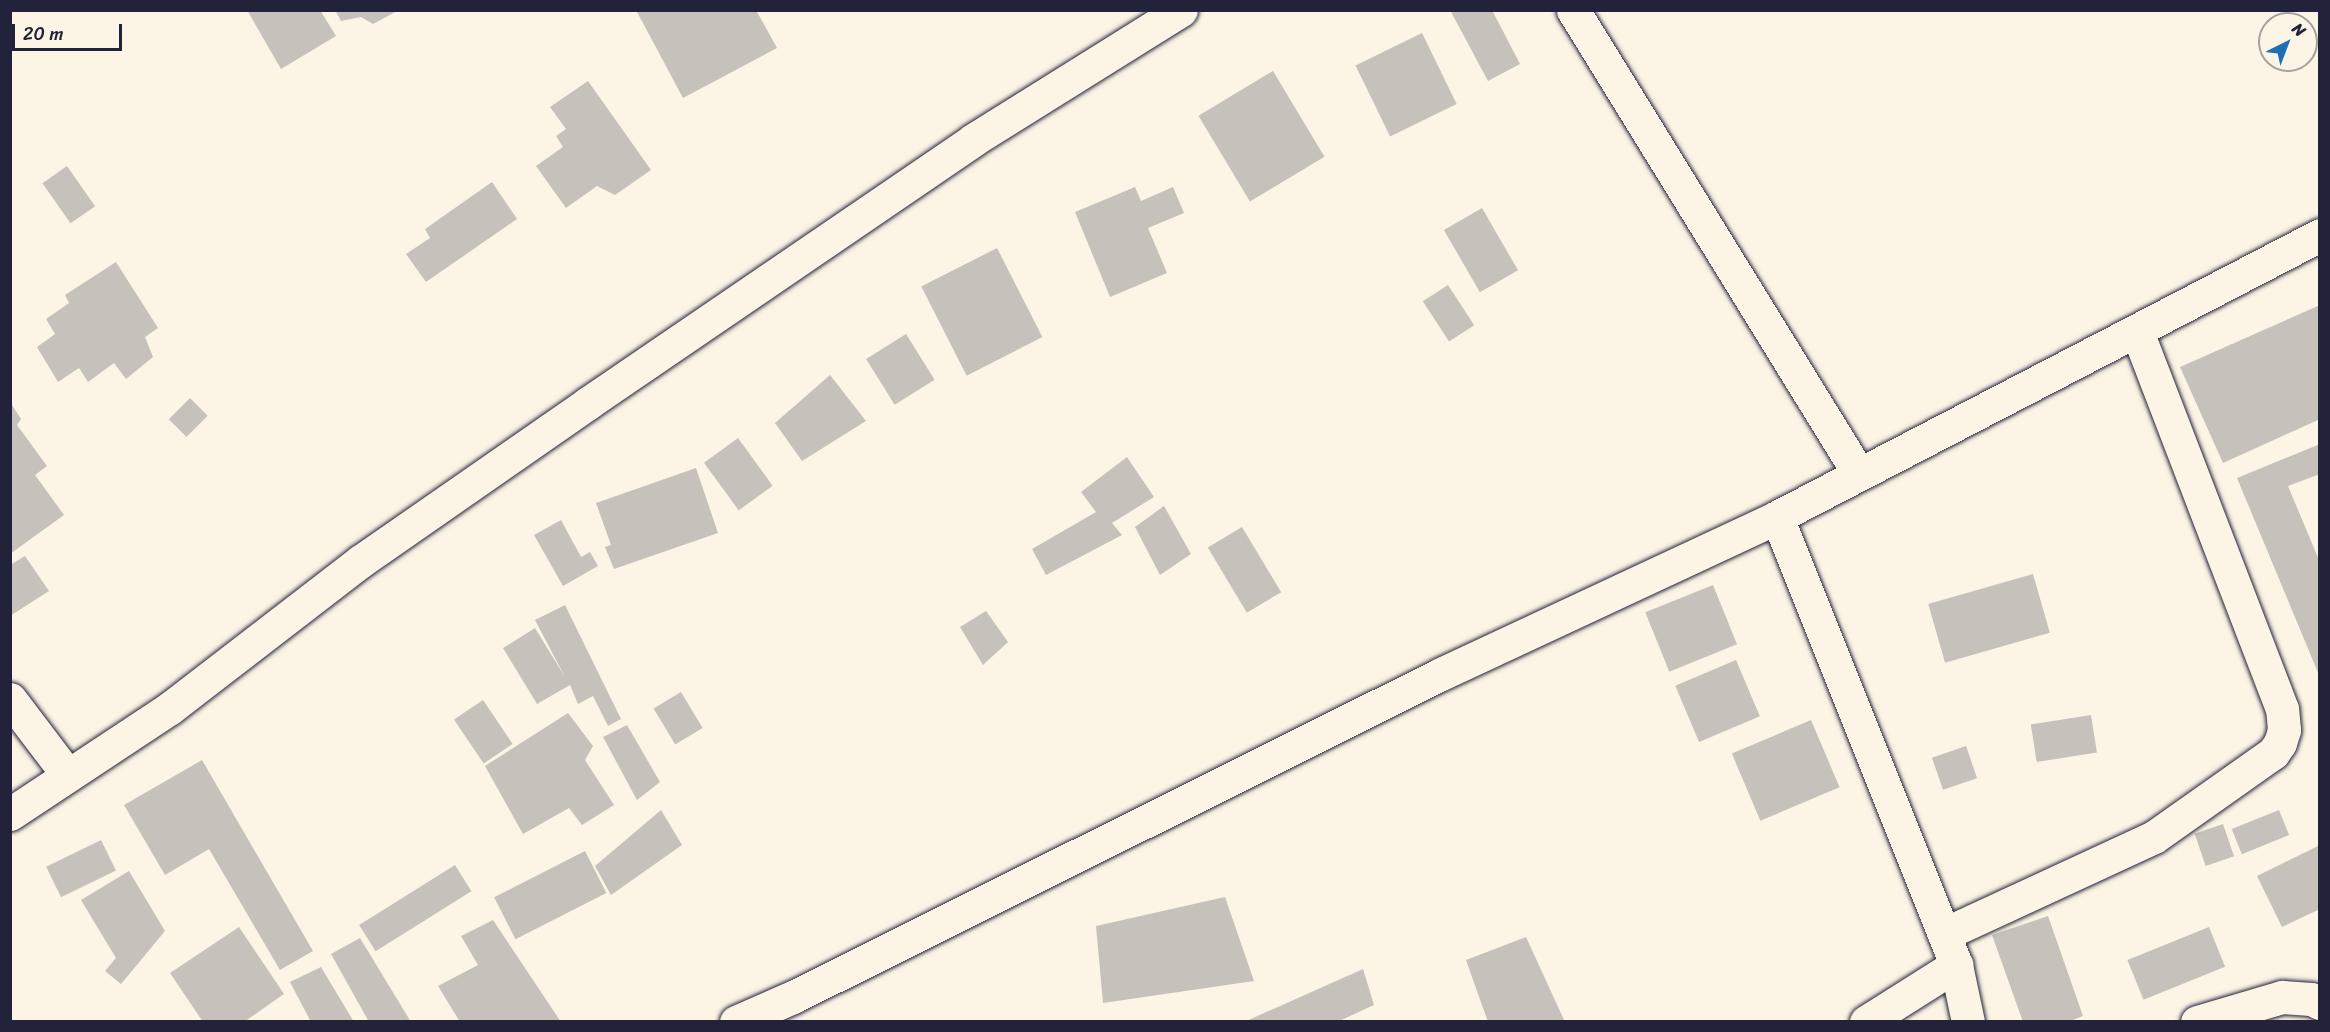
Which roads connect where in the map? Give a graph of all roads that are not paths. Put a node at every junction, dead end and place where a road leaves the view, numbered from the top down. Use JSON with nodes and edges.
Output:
{"nodes":[{"id":1,"x":1181,"y":10,"type":"edge"},
{"id":2,"x":1573,"y":10,"type":"edge"},
{"id":3,"x":2319,"y":235,"type":"edge"},
{"id":4,"x":2137,"y":332,"type":"junction"},
{"id":5,"x":1859,"y":474,"type":"junction"},
{"id":6,"x":1777,"y":517,"type":"junction"},
{"id":7,"x":10,"y":699,"type":"edge"},
{"id":8,"x":67,"y":774,"type":"junction"},
{"id":9,"x":10,"y":814,"type":"edge"},
{"id":10,"x":1944,"y":934,"type":"junction"},
{"id":11,"x":1956,"y":965,"type":"junction"},
{"id":12,"x":2319,"y":1003,"type":"edge"},
{"id":13,"x":736,"y":1022,"type":"edge"},
{"id":14,"x":1866,"y":1022,"type":"edge"},
{"id":15,"x":1968,"y":1022,"type":"edge"},
{"id":16,"x":2197,"y":1022,"type":"edge"}],
"edges":[{"from":1,"to":8,"type":"street"},
{"from":2,"to":5,"type":"street"},
{"from":3,"to":4,"type":"street"},
{"from":4,"to":5,"type":"street"},
{"from":4,"to":10,"type":"street"},
{"from":5,"to":6,"type":"street"},
{"from":6,"to":10,"type":"street"},
{"from":6,"to":13,"type":"street"},
{"from":7,"to":8,"type":"street"},
{"from":8,"to":9,"type":"street"},
{"from":10,"to":11,"type":"street"},
{"from":11,"to":14,"type":"street"},
{"from":11,"to":15,"type":"street"},
{"from":12,"to":16,"type":"street"}]}
